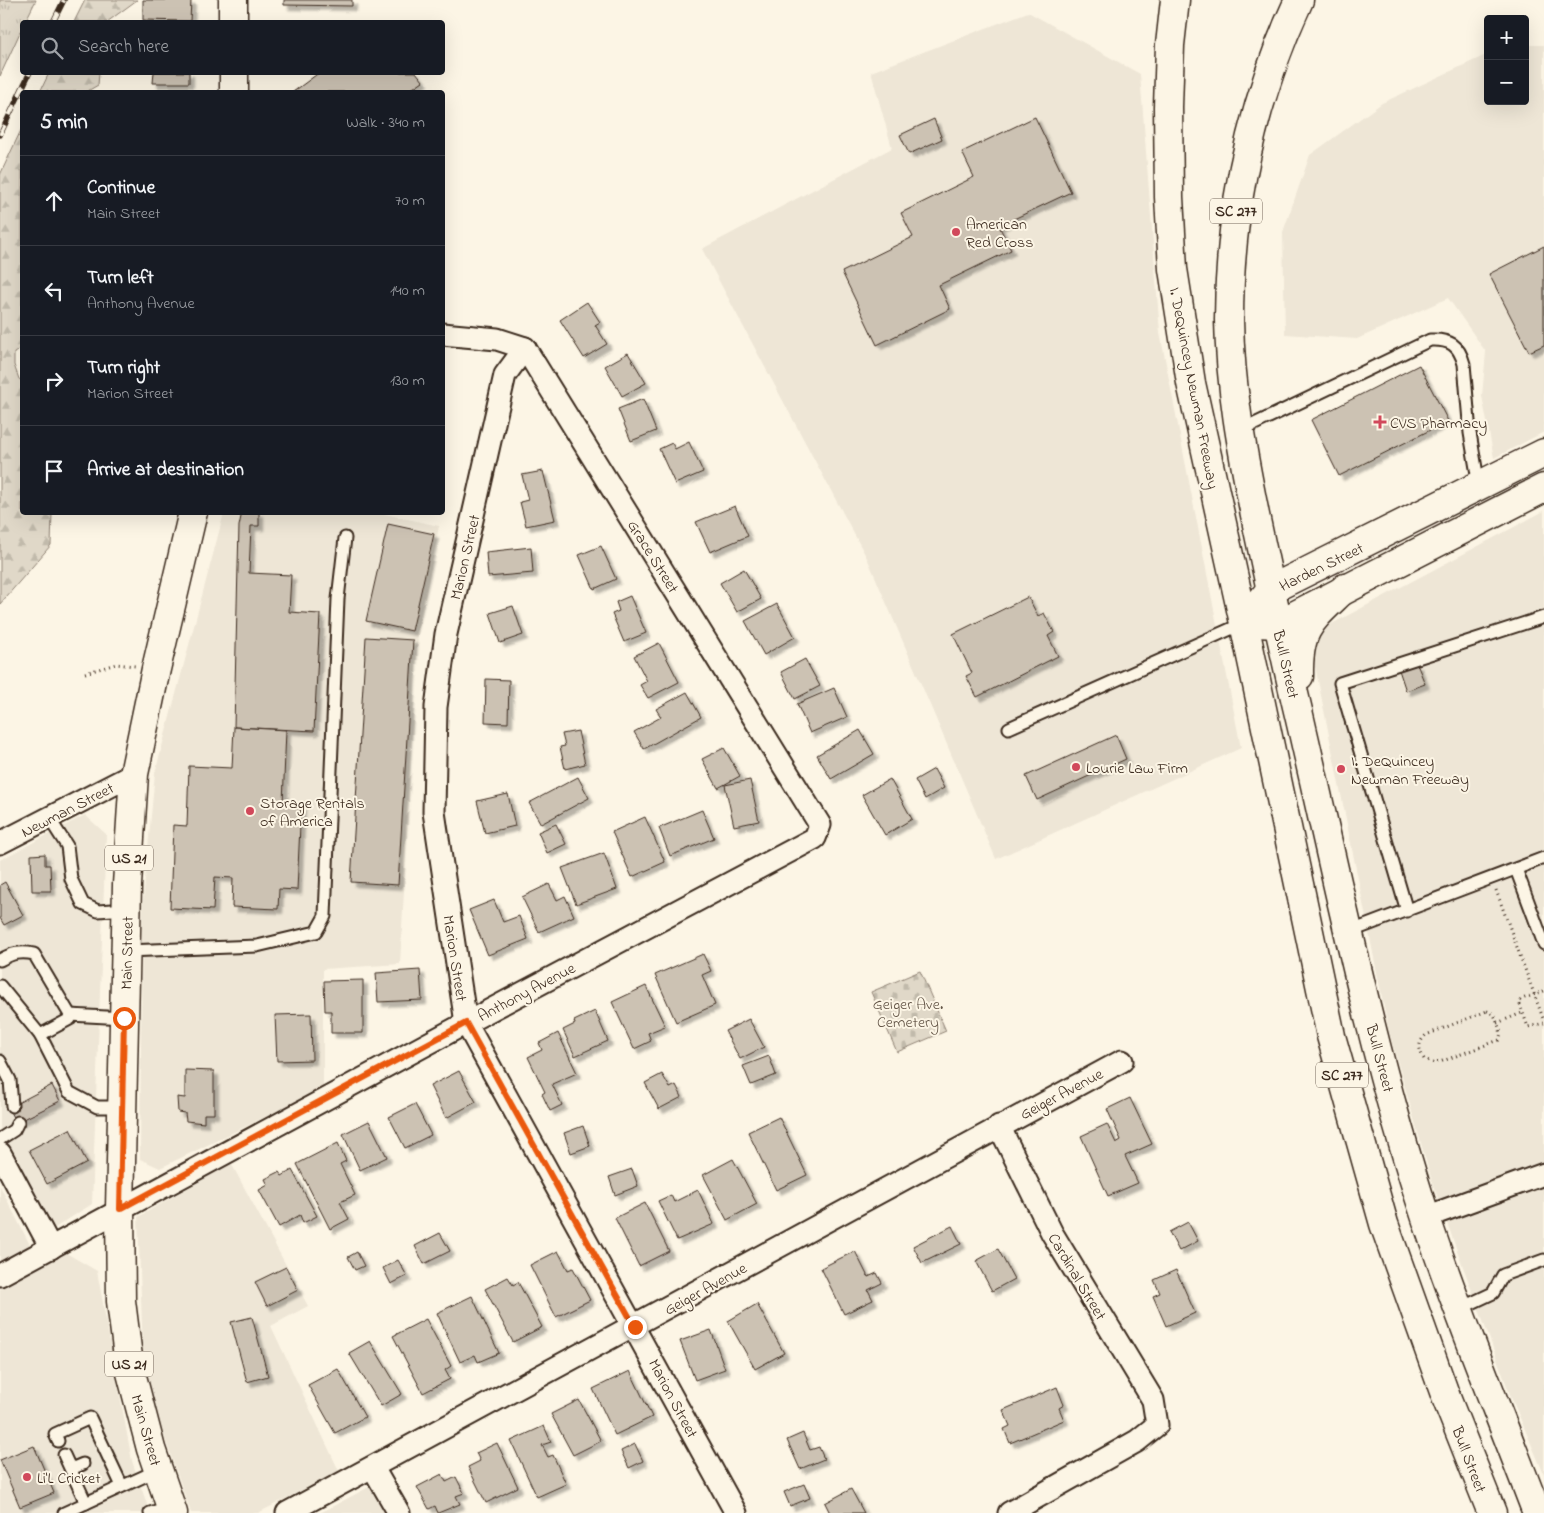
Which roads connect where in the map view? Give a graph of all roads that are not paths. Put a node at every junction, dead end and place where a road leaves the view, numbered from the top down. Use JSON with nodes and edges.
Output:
{"nodes":[{"id":1,"x":234,"y":0,"type":"edge"},
{"id":2,"x":1175,"y":0,"type":"edge"},
{"id":3,"x":1299,"y":0,"type":"edge"},
{"id":4,"x":234,"y":20,"type":"edge"},
{"id":5,"x":234,"y":75,"type":"edge"},
{"id":6,"x":234,"y":90,"type":"edge"},
{"id":7,"x":445,"y":334,"type":"edge"},
{"id":8,"x":526,"y":348,"type":"junction"},
{"id":9,"x":1239,"y":432,"type":"junction"},
{"id":10,"x":1544,"y":453,"type":"edge"},
{"id":11,"x":1479,"y":486,"type":"junction"},
{"id":12,"x":1544,"y":488,"type":"edge"},
{"id":13,"x":192,"y":515,"type":"edge"},
{"id":14,"x":345,"y":538,"type":"dead end"},
{"id":15,"x":1346,"y":588,"type":"junction"},
{"id":16,"x":1270,"y":590,"type":"junction"},
{"id":17,"x":1544,"y":617,"type":"edge"},
{"id":18,"x":1244,"y":623,"type":"junction"},
{"id":19,"x":1278,"y":624,"type":"junction"},
{"id":20,"x":1300,"y":718,"type":"junction"},
{"id":21,"x":1009,"y":728,"type":"dead end"},
{"id":22,"x":134,"y":774,"type":"junction"},
{"id":23,"x":49,"y":818,"type":"junction"},
{"id":24,"x":815,"y":838,"type":"joint"},
{"id":25,"x":0,"y":843,"type":"edge"},
{"id":26,"x":1544,"y":858,"type":"edge"},
{"id":27,"x":1516,"y":869,"type":"junction"},
{"id":28,"x":127,"y":909,"type":"junction"},
{"id":29,"x":1407,"y":911,"type":"junction"},
{"id":30,"x":1350,"y":932,"type":"junction"},
{"id":31,"x":1544,"y":944,"type":"edge"},
{"id":32,"x":126,"y":952,"type":"junction"},
{"id":33,"x":0,"y":960,"type":"edge"},
{"id":34,"x":0,"y":986,"type":"edge"},
{"id":35,"x":70,"y":1015,"type":"junction"},
{"id":36,"x":124,"y":1018,"type":"junction"},
{"id":37,"x":466,"y":1023,"type":"junction"},
{"id":38,"x":40,"y":1035,"type":"junction"},
{"id":39,"x":0,"y":1061,"type":"edge"},
{"id":40,"x":1122,"y":1061,"type":"dead end"},
{"id":41,"x":12,"y":1106,"type":"dead end"},
{"id":42,"x":122,"y":1107,"type":"junction"},
{"id":43,"x":18,"y":1122,"type":"dead end"},
{"id":44,"x":999,"y":1126,"type":"junction"},
{"id":45,"x":0,"y":1139,"type":"edge"},
{"id":46,"x":0,"y":1153,"type":"edge"},
{"id":47,"x":1544,"y":1174,"type":"edge"},
{"id":48,"x":120,"y":1209,"type":"junction"},
{"id":49,"x":1426,"y":1218,"type":"junction"},
{"id":50,"x":50,"y":1248,"type":"junction"},
{"id":51,"x":1544,"y":1260,"type":"edge"},
{"id":52,"x":0,"y":1274,"type":"edge"},
{"id":53,"x":1459,"y":1309,"type":"junction"},
{"id":54,"x":635,"y":1327,"type":"junction"},
{"id":55,"x":58,"y":1441,"type":"dead end"},
{"id":56,"x":64,"y":1455,"type":"dead end"},
{"id":57,"x":83,"y":1464,"type":"dead end"},
{"id":58,"x":373,"y":1468,"type":"junction"},
{"id":59,"x":71,"y":1469,"type":"junction"},
{"id":60,"x":158,"y":1470,"type":"junction"},
{"id":61,"x":122,"y":1486,"type":"junction"},
{"id":62,"x":86,"y":1503,"type":"junction"},
{"id":63,"x":165,"y":1510,"type":"edge"},
{"id":64,"x":64,"y":1513,"type":"edge"},
{"id":65,"x":287,"y":1513,"type":"edge"},
{"id":66,"x":399,"y":1513,"type":"edge"},
{"id":67,"x":736,"y":1513,"type":"edge"},
{"id":68,"x":1009,"y":1513,"type":"edge"},
{"id":69,"x":1492,"y":1513,"type":"edge"},
{"id":70,"x":1537,"y":1513,"type":"edge"}],
"edges":[{"from":1,"to":4,"type":"main road"},
{"from":2,"to":18,"type":"main road","name":"I. DeQuincey Newman Freeway","number":"SC 277"},
{"from":3,"to":9,"type":"main road","number":"SC 277"},
{"from":5,"to":6,"type":"main road"},
{"from":7,"to":8,"type":"street"},
{"from":8,"to":24,"type":"street","name":"Grace Street"},
{"from":8,"to":37,"type":"street","name":"Marion Street"},
{"from":9,"to":11,"type":"lane"},
{"from":9,"to":16,"type":"main road","number":"SC 277"},
{"from":10,"to":11,"type":"main road","name":"Harden Street"},
{"from":11,"to":16,"type":"main road","name":"Harden Street"},
{"from":12,"to":15,"type":"main road","name":"Harden Street"},
{"from":13,"to":22,"type":"main road","name":"Main Street","number":"US 21"},
{"from":14,"to":32,"type":"lane"},
{"from":15,"to":19,"type":"main road","name":"Harden Street"},
{"from":15,"to":20,"type":"main road"},
{"from":16,"to":18,"type":"main road","name":"Harden Street"},
{"from":16,"to":19,"type":"main road","name":"Bull Street","number":"SC 277"},
{"from":17,"to":29,"type":"lane"},
{"from":18,"to":19,"type":"main road","name":"Harden Street"},
{"from":18,"to":21,"type":"lane"},
{"from":18,"to":69,"type":"main road","name":"Bull Street","number":"SC 277"},
{"from":19,"to":20,"type":"main road","name":"Bull Street","number":"SC 277"},
{"from":20,"to":30,"type":"main road","name":"Bull Street","number":"SC 277"},
{"from":22,"to":23,"type":"street","name":"Newman Street"},
{"from":22,"to":28,"type":"main road","name":"Main Street","number":"US 21"},
{"from":23,"to":25,"type":"street","name":"Newman Street"},
{"from":23,"to":28,"type":"lane"},
{"from":24,"to":37,"type":"street","name":"Anthony Avenue"},
{"from":26,"to":27,"type":"lane"},
{"from":27,"to":29,"type":"lane"},
{"from":27,"to":31,"type":"lane"},
{"from":28,"to":32,"type":"main road","name":"Main Street","number":"US 21"},
{"from":29,"to":30,"type":"lane"},
{"from":30,"to":49,"type":"main road","name":"Bull Street","number":"SC 277"},
{"from":32,"to":36,"type":"main road","name":"Main Street","number":"US 21"},
{"from":33,"to":35,"type":"lane"},
{"from":34,"to":38,"type":"lane"},
{"from":35,"to":36,"type":"lane"},
{"from":35,"to":38,"type":"lane"},
{"from":36,"to":42,"type":"main road","name":"Main Street","number":"US 21"},
{"from":37,"to":48,"type":"street","name":"Anthony Avenue"},
{"from":37,"to":54,"type":"street","name":"Marion Street"},
{"from":38,"to":42,"type":"lane"},
{"from":39,"to":41,"type":"lane"},
{"from":40,"to":44,"type":"street","name":"Geiger Avenue"},
{"from":42,"to":48,"type":"main road","name":"Main Street","number":"US 21"},
{"from":43,"to":45,"type":"lane"},
{"from":44,"to":54,"type":"street","name":"Geiger Avenue"},
{"from":44,"to":68,"type":"street","name":"Cardinal Street"},
{"from":46,"to":50,"type":"street"},
{"from":47,"to":49,"type":"street"},
{"from":48,"to":50,"type":"street","name":"Anthony Avenue"},
{"from":48,"to":60,"type":"main road","name":"Main Street","number":"US 21"},
{"from":49,"to":53,"type":"main road","name":"Bull Street","number":"SC 277"},
{"from":50,"to":52,"type":"street","name":"Anthony Avenue"},
{"from":51,"to":53,"type":"lane"},
{"from":53,"to":70,"type":"main road","name":"Bull Street","number":"SC 277"},
{"from":54,"to":58,"type":"street","name":"Geiger Avenue"},
{"from":54,"to":67,"type":"street","name":"Marion Street"},
{"from":55,"to":61,"type":"lane"},
{"from":56,"to":59,"type":"lane"},
{"from":57,"to":59,"type":"lane"},
{"from":58,"to":65,"type":"street","name":"Geiger Avenue"},
{"from":58,"to":66,"type":"street"},
{"from":59,"to":62,"type":"lane"},
{"from":60,"to":61,"type":"lane"},
{"from":60,"to":63,"type":"main road","name":"Main Street","number":"US 21"},
{"from":61,"to":62,"type":"lane"},
{"from":62,"to":64,"type":"lane"}]}
